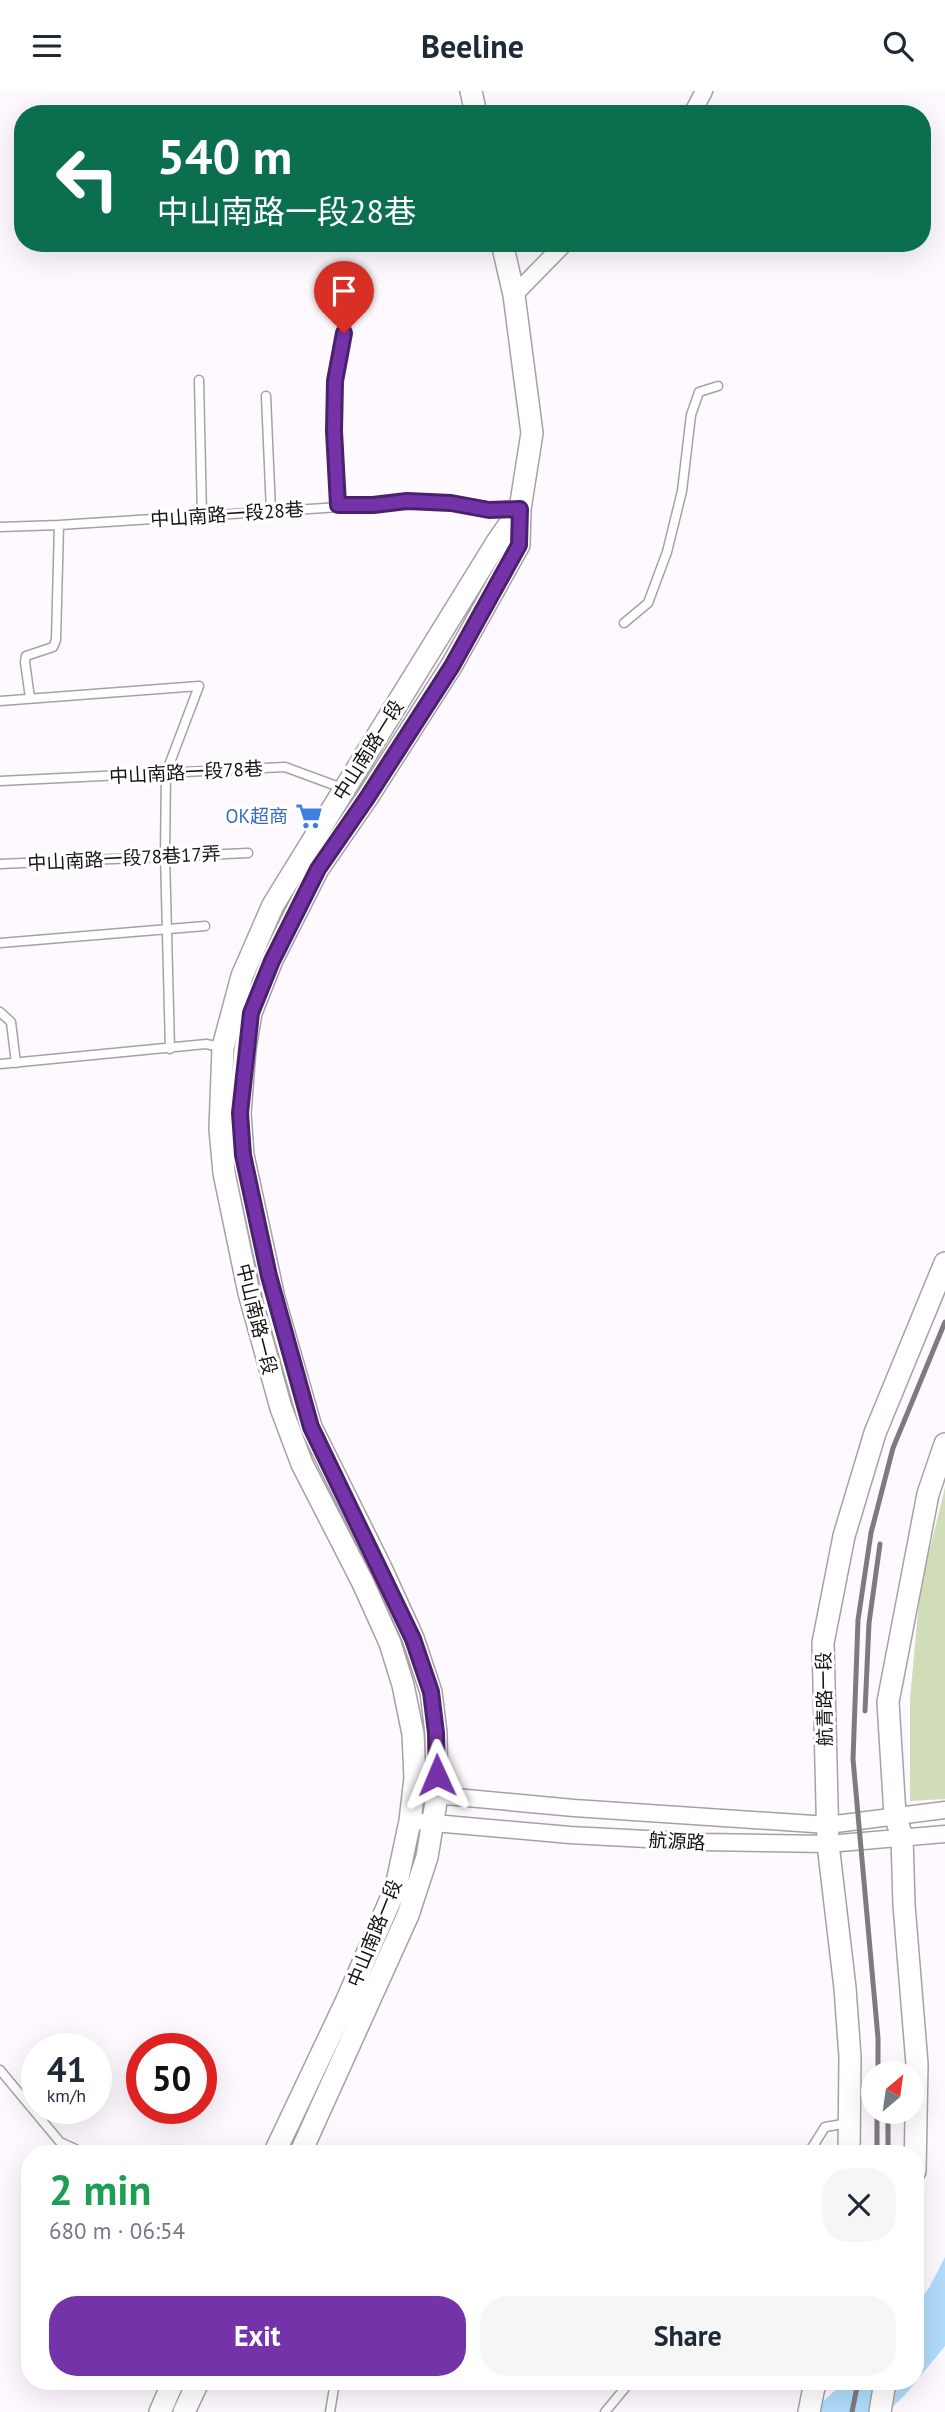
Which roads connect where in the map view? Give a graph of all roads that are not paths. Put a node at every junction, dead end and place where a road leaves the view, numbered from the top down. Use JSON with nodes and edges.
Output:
{"nodes":[{"id":1,"x":504,"y":252,"type":"edge"},
{"id":2,"x":556,"y":252,"type":"edge"},
{"id":3,"x":514,"y":295,"type":"junction"},
{"id":4,"x":349,"y":309,"type":"dead end"},
{"id":5,"x":199,"y":380,"type":"dead end"},
{"id":6,"x":718,"y":386,"type":"dead end"},
{"id":7,"x":266,"y":396,"type":"dead end"},
{"id":8,"x":338,"y":505,"type":"junction"},
{"id":9,"x":520,"y":509,"type":"junction"},
{"id":10,"x":271,"y":511,"type":"junction"},
{"id":11,"x":202,"y":516,"type":"junction"},
{"id":12,"x":59,"y":524,"type":"junction"},
{"id":13,"x":0,"y":527,"type":"edge"},
{"id":14,"x":624,"y":623,"type":"dead end"},
{"id":15,"x":30,"y":698,"type":"junction"},
{"id":16,"x":0,"y":701,"type":"edge"},
{"id":17,"x":166,"y":773,"type":"junction"},
{"id":18,"x":0,"y":781,"type":"edge"},
{"id":19,"x":344,"y":788,"type":"junction"},
{"id":20,"x":367,"y":798,"type":"junction"},
{"id":21,"x":248,"y":853,"type":"dead end"},
{"id":22,"x":165,"y":855,"type":"junction"},
{"id":23,"x":0,"y":864,"type":"edge"},
{"id":24,"x":205,"y":926,"type":"dead end"},
{"id":25,"x":168,"y":929,"type":"junction"},
{"id":26,"x":0,"y":943,"type":"edge"},
{"id":27,"x":0,"y":1012,"type":"edge"},
{"id":28,"x":223,"y":1047,"type":"junction"},
{"id":29,"x":170,"y":1049,"type":"junction"},
{"id":30,"x":245,"y":1049,"type":"junction"},
{"id":31,"x":16,"y":1063,"type":"junction"},
{"id":32,"x":0,"y":1064,"type":"edge"},
{"id":33,"x":945,"y":1262,"type":"edge"},
{"id":34,"x":945,"y":1444,"type":"edge"},
{"id":35,"x":413,"y":1793,"type":"junction"},
{"id":36,"x":437,"y":1795,"type":"junction"},
{"id":37,"x":945,"y":1810,"type":"edge"},
{"id":38,"x":895,"y":1815,"type":"junction"},
{"id":39,"x":410,"y":1822,"type":"junction"},
{"id":40,"x":433,"y":1823,"type":"junction"},
{"id":41,"x":945,"y":1834,"type":"edge"},
{"id":42,"x":828,"y":1835,"type":"junction"},
{"id":43,"x":902,"y":1837,"type":"junction"},
{"id":44,"x":0,"y":2070,"type":"edge"},
{"id":45,"x":850,"y":2123,"type":"junction"},
{"id":46,"x":66,"y":2145,"type":"edge"},
{"id":47,"x":278,"y":2145,"type":"edge"},
{"id":48,"x":304,"y":2145,"type":"edge"},
{"id":49,"x":814,"y":2145,"type":"edge"},
{"id":50,"x":849,"y":2145,"type":"edge"},
{"id":51,"x":915,"y":2145,"type":"edge"},
{"id":52,"x":170,"y":2390,"type":"edge"},
{"id":53,"x":194,"y":2390,"type":"edge"},
{"id":54,"x":334,"y":2390,"type":"edge"},
{"id":55,"x":623,"y":2390,"type":"edge"},
{"id":56,"x":813,"y":2390,"type":"edge"},
{"id":57,"x":884,"y":2390,"type":"edge"},
{"id":58,"x":160,"y":2412,"type":"edge"},
{"id":59,"x":184,"y":2412,"type":"edge"},
{"id":60,"x":330,"y":2412,"type":"edge"},
{"id":61,"x":604,"y":2412,"type":"edge"},
{"id":62,"x":809,"y":2412,"type":"edge"},
{"id":63,"x":880,"y":2412,"type":"edge"}],
"edges":[{"from":1,"to":3,"type":"main road","name":"中山南路一段"},
{"from":2,"to":3,"type":"street"},
{"from":3,"to":9,"type":"main road","name":"中山南路一段"},
{"from":4,"to":8,"type":"lane"},
{"from":5,"to":11,"type":"lane"},
{"from":6,"to":14,"type":"lane"},
{"from":7,"to":10,"type":"lane"},
{"from":8,"to":9,"type":"lane","name":"中山南路一段28巷"},
{"from":8,"to":10,"type":"lane","name":"中山南路一段28巷"},
{"from":9,"to":19,"type":"main road","name":"中山南路一段"},
{"from":9,"to":20,"type":"main road","name":"中山南路一段"},
{"from":10,"to":11,"type":"lane","name":"中山南路一段28巷"},
{"from":11,"to":12,"type":"lane","name":"中山南路一段28巷"},
{"from":12,"to":13,"type":"lane","name":"中山南路一段28巷"},
{"from":12,"to":15,"type":"lane"},
{"from":15,"to":16,"type":"lane"},
{"from":15,"to":17,"type":"lane"},
{"from":17,"to":18,"type":"lane","name":"中山南路一段78巷"},
{"from":17,"to":19,"type":"lane","name":"中山南路一段78巷"},
{"from":17,"to":22,"type":"lane"},
{"from":19,"to":20,"type":"lane","name":"中山南路一段78巷"},
{"from":19,"to":28,"type":"main road","name":"中山南路一段"},
{"from":20,"to":30,"type":"main road","name":"中山南路一段"},
{"from":21,"to":22,"type":"lane","name":"中山南路一段78巷17弄"},
{"from":22,"to":23,"type":"lane","name":"中山南路一段78巷17弄"},
{"from":22,"to":25,"type":"lane"},
{"from":24,"to":25,"type":"lane"},
{"from":25,"to":26,"type":"lane"},
{"from":25,"to":29,"type":"lane"},
{"from":27,"to":31,"type":"lane"},
{"from":28,"to":29,"type":"lane"},
{"from":28,"to":30,"type":"lane"},
{"from":28,"to":35,"type":"main road","name":"中山南路一段"},
{"from":29,"to":31,"type":"lane"},
{"from":30,"to":36,"type":"main road","name":"中山南路一段"},
{"from":31,"to":32,"type":"lane"},
{"from":33,"to":42,"type":"main road","name":"航青路一段"},
{"from":34,"to":38,"type":"main road"},
{"from":35,"to":36,"type":"street","name":"航源路"},
{"from":35,"to":39,"type":"main road","name":"中山南路一段"},
{"from":36,"to":40,"type":"main road","name":"中山南路一段"},
{"from":36,"to":42,"type":"street","name":"航源路"},
{"from":37,"to":38,"type":"street","name":"航源路"},
{"from":38,"to":42,"type":"street","name":"航源路"},
{"from":38,"to":43,"type":"main road"},
{"from":39,"to":40,"type":"street","name":"航源路"},
{"from":39,"to":47,"type":"main road","name":"中山南路一段"},
{"from":40,"to":42,"type":"street","name":"航源路"},
{"from":40,"to":48,"type":"main road","name":"中山南路一段"},
{"from":41,"to":43,"type":"street","name":"航源路"},
{"from":42,"to":43,"type":"street","name":"航源路"},
{"from":42,"to":45,"type":"main road","name":"航青路一段"},
{"from":43,"to":51,"type":"main road"},
{"from":44,"to":46,"type":"lane"},
{"from":45,"to":49,"type":"lane"},
{"from":45,"to":50,"type":"main road","name":"航青路一段"},
{"from":52,"to":58,"type":"main road"},
{"from":53,"to":59,"type":"main road"},
{"from":54,"to":60,"type":"lane"},
{"from":55,"to":61,"type":"lane"},
{"from":56,"to":62,"type":"main road"},
{"from":57,"to":63,"type":"main road"}]}
